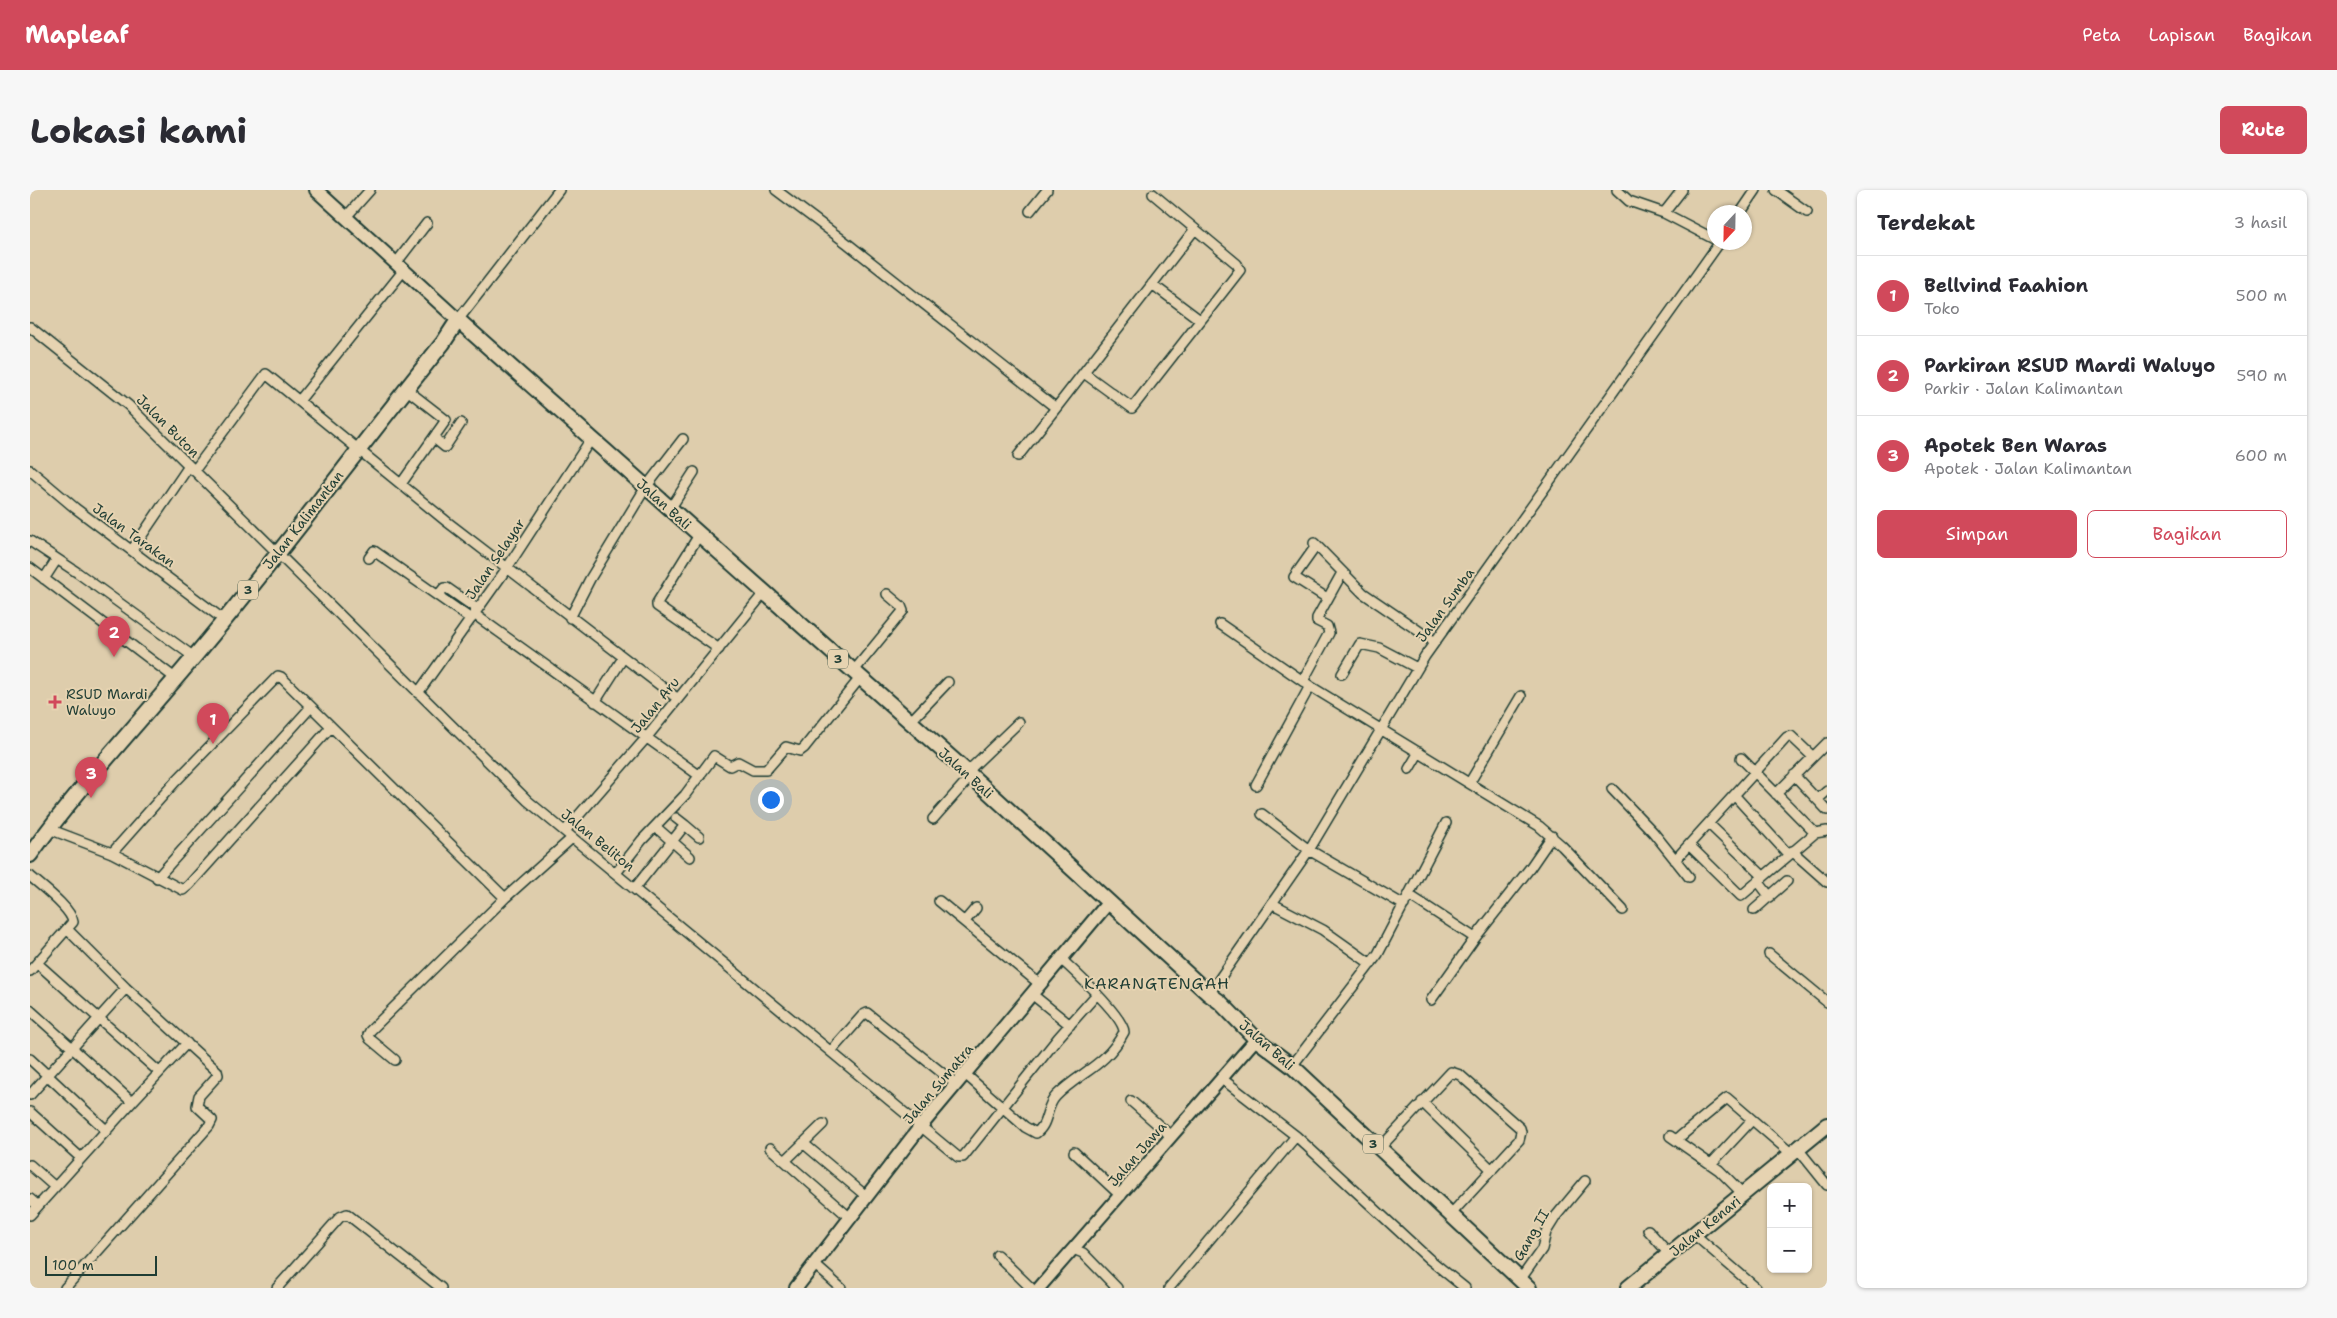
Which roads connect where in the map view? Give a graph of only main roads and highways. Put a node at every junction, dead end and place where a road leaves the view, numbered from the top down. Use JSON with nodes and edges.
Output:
{"nodes":[{"id":1,"x":316,"y":190,"type":"edge"},
{"id":2,"x":458,"y":320,"type":"junction"},
{"id":3,"x":30,"y":855,"type":"edge"},
{"id":4,"x":1108,"y":903,"type":"junction"},
{"id":5,"x":1827,"y":1124,"type":"edge"},
{"id":6,"x":1526,"y":1285,"type":"edge"},
{"id":7,"x":796,"y":1288,"type":"edge"},
{"id":8,"x":1628,"y":1288,"type":"edge"}],
"edges":[{"from":1,"to":2,"type":"main road","name":"Jalan Bali"},
{"from":2,"to":3,"type":"highway","name":"Jalan Kalimantan","number":"3"},
{"from":2,"to":4,"type":"highway","name":"Jalan Bali","number":"3"},
{"from":4,"to":6,"type":"highway","name":"Jalan Bali","number":"3"},
{"from":4,"to":7,"type":"main road","name":"Jalan Sumatra"},
{"from":5,"to":8,"type":"highway","name":"Jalan Kenari"}]}
